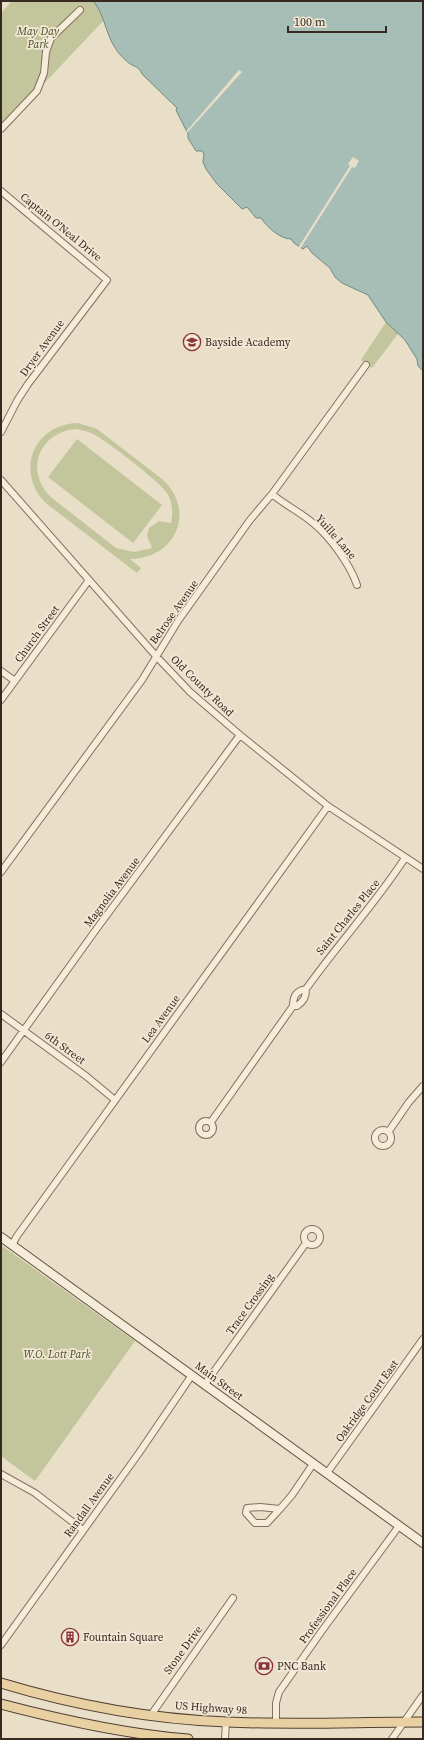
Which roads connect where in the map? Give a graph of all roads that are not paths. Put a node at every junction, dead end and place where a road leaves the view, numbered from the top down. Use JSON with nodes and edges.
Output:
{"nodes":[{"id":1,"x":80,"y":10,"type":"dead end"},
{"id":2,"x":1,"y":129,"type":"edge"},
{"id":3,"x":1,"y":191,"type":"edge"},
{"id":4,"x":107,"y":280,"type":"joint"},
{"id":5,"x":366,"y":365,"type":"dead end"},
{"id":6,"x":1,"y":432,"type":"edge"},
{"id":7,"x":1,"y":480,"type":"edge"},
{"id":8,"x":272,"y":494,"type":"junction"},
{"id":9,"x":89,"y":580,"type":"junction"},
{"id":10,"x":357,"y":585,"type":"dead end"},
{"id":11,"x":156,"y":656,"type":"junction"},
{"id":12,"x":1,"y":671,"type":"edge"},
{"id":13,"x":15,"y":681,"type":"junction"},
{"id":14,"x":1,"y":700,"type":"edge"},
{"id":15,"x":240,"y":735,"type":"junction"},
{"id":16,"x":328,"y":806,"type":"junction"},
{"id":17,"x":405,"y":858,"type":"junction"},
{"id":18,"x":423,"y":869,"type":"edge"},
{"id":19,"x":1,"y":872,"type":"edge"},
{"id":20,"x":306,"y":989,"type":"junction"},
{"id":21,"x":293,"y":1006,"type":"junction"},
{"id":22,"x":1,"y":1014,"type":"edge"},
{"id":23,"x":23,"y":1031,"type":"junction"},
{"id":24,"x":1,"y":1062,"type":"edge"},
{"id":25,"x":423,"y":1086,"type":"edge"},
{"id":26,"x":115,"y":1100,"type":"junction"},
{"id":27,"x":211,"y":1122,"type":"dead end"},
{"id":28,"x":388,"y":1131,"type":"dead end"},
{"id":29,"x":1,"y":1237,"type":"edge"},
{"id":30,"x":306,"y":1243,"type":"dead end"},
{"id":31,"x":12,"y":1245,"type":"junction"},
{"id":32,"x":423,"y":1339,"type":"edge"},
{"id":33,"x":192,"y":1375,"type":"junction"},
{"id":34,"x":206,"y":1384,"type":"junction"},
{"id":35,"x":313,"y":1464,"type":"junction"},
{"id":36,"x":327,"y":1473,"type":"junction"},
{"id":37,"x":1,"y":1474,"type":"edge"},
{"id":38,"x":280,"y":1509,"type":"junction"},
{"id":39,"x":399,"y":1526,"type":"junction"},
{"id":40,"x":83,"y":1530,"type":"junction"},
{"id":41,"x":423,"y":1543,"type":"edge"},
{"id":42,"x":233,"y":1598,"type":"dead end"},
{"id":43,"x":1,"y":1645,"type":"edge"},
{"id":44,"x":1,"y":1683,"type":"edge"},
{"id":45,"x":423,"y":1695,"type":"edge"},
{"id":46,"x":1,"y":1704,"type":"edge"},
{"id":47,"x":151,"y":1715,"type":"junction"},
{"id":48,"x":226,"y":1722,"type":"junction"},
{"id":49,"x":403,"y":1722,"type":"junction"},
{"id":50,"x":423,"y":1722,"type":"edge"},
{"id":51,"x":276,"y":1724,"type":"junction"},
{"id":52,"x":188,"y":1739,"type":"edge"},
{"id":53,"x":225,"y":1739,"type":"edge"},
{"id":54,"x":392,"y":1739,"type":"edge"}],
"edges":[{"from":1,"to":2,"type":"street"},
{"from":3,"to":4,"type":"street","name":"Captain O'Neal Drive"},
{"from":4,"to":6,"type":"street","name":"Dryer Avenue"},
{"from":5,"to":8,"type":"street","name":"Belrose Avenue"},
{"from":7,"to":9,"type":"street","name":"Old County Road"},
{"from":8,"to":10,"type":"street","name":"Yuille Lane"},
{"from":8,"to":11,"type":"street","name":"Belrose Avenue"},
{"from":9,"to":11,"type":"street","name":"Old County Road"},
{"from":9,"to":13,"type":"street","name":"Church Street"},
{"from":11,"to":15,"type":"street","name":"Old County Road"},
{"from":11,"to":19,"type":"street","name":"Belrose Avenue"},
{"from":12,"to":13,"type":"street"},
{"from":13,"to":14,"type":"street","name":"Church Street"},
{"from":15,"to":16,"type":"street","name":"Old County Road"},
{"from":15,"to":23,"type":"street","name":"Magnolia Avenue"},
{"from":16,"to":17,"type":"street","name":"Old County Road"},
{"from":16,"to":26,"type":"street","name":"Lea Avenue"},
{"from":17,"to":18,"type":"street","name":"Old County Road"},
{"from":17,"to":20,"type":"street","name":"Saint Charles Place"},
{"from":20,"to":21,"type":"street","name":"Saint Charles Place"},
{"from":20,"to":21,"type":"street","name":"Saint Charles Place"},
{"from":21,"to":27,"type":"street","name":"Saint Charles Place"},
{"from":22,"to":23,"type":"street","name":"6th Street"},
{"from":23,"to":24,"type":"street","name":"Magnolia Avenue"},
{"from":23,"to":26,"type":"street","name":"6th Street"},
{"from":25,"to":28,"type":"street"},
{"from":26,"to":31,"type":"street","name":"Lea Avenue"},
{"from":29,"to":31,"type":"main road","name":"Main Street"},
{"from":30,"to":34,"type":"street","name":"Trace Crossing"},
{"from":31,"to":33,"type":"main road","name":"Main Street"},
{"from":32,"to":36,"type":"street","name":"Oakridge Court East"},
{"from":33,"to":34,"type":"main road","name":"Main Street"},
{"from":33,"to":40,"type":"street","name":"Randall Avenue"},
{"from":34,"to":35,"type":"main road","name":"Main Street"},
{"from":35,"to":36,"type":"main road","name":"Main Street"},
{"from":35,"to":38,"type":"street"},
{"from":36,"to":39,"type":"main road","name":"Main Street"},
{"from":37,"to":40,"type":"street"},
{"from":38,"to":38,"type":"street"},
{"from":39,"to":41,"type":"main road","name":"Main Street"},
{"from":39,"to":51,"type":"street","name":"Professional Place"},
{"from":40,"to":43,"type":"street","name":"Randall Avenue"},
{"from":42,"to":47,"type":"street","name":"Stone Drive"},
{"from":44,"to":47,"type":"main road","name":"US Highway 98"},
{"from":45,"to":49,"type":"street"},
{"from":46,"to":52,"type":"main road"},
{"from":47,"to":48,"type":"main road","name":"US Highway 98"},
{"from":48,"to":51,"type":"main road","name":"US Highway 98"},
{"from":48,"to":53,"type":"street"},
{"from":49,"to":50,"type":"main road","name":"US Highway 98"},
{"from":49,"to":51,"type":"main road","name":"US Highway 98"},
{"from":49,"to":54,"type":"street"}]}
